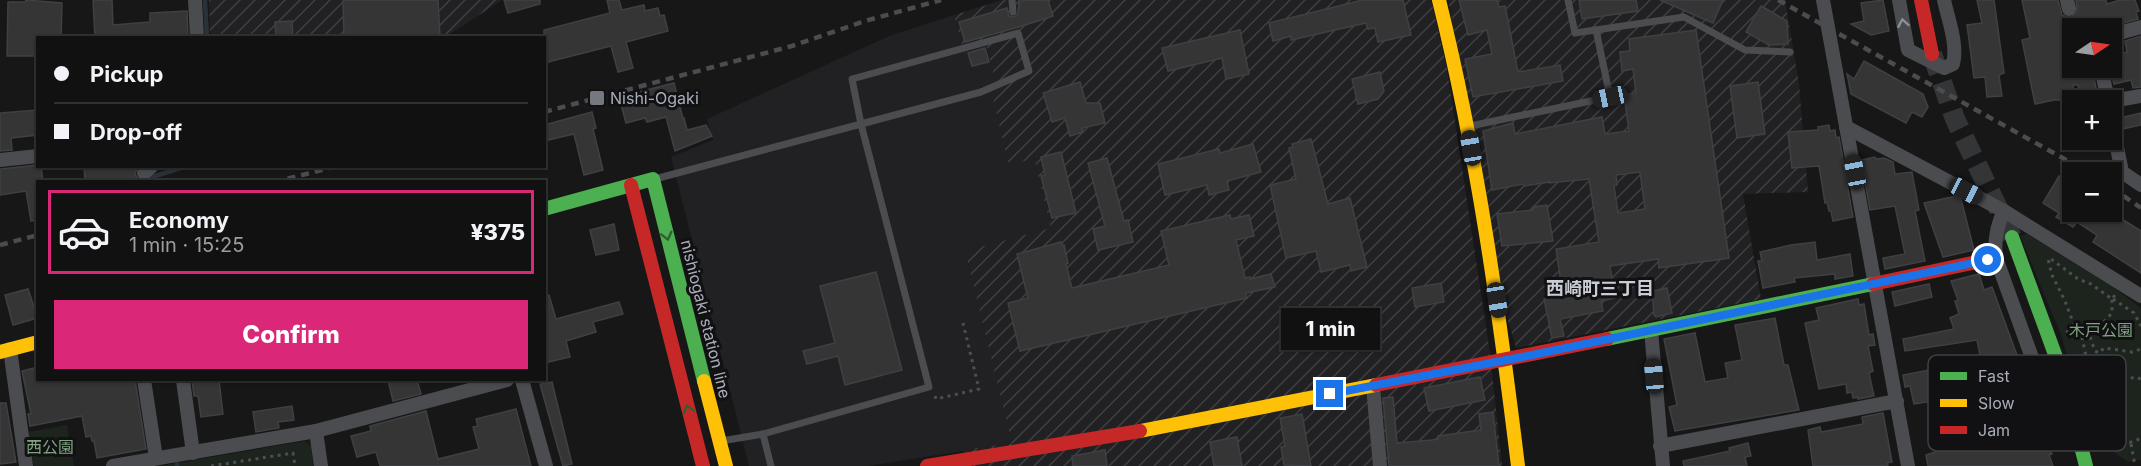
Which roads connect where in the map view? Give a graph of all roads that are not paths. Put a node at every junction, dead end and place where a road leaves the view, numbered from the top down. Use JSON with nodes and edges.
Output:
{"nodes":[{"id":1,"x":195,"y":0,"type":"edge"},
{"id":2,"x":1012,"y":0,"type":"edge"},
{"id":3,"x":1439,"y":0,"type":"edge"},
{"id":4,"x":1568,"y":0,"type":"edge"},
{"id":5,"x":1823,"y":0,"type":"edge"},
{"id":6,"x":1899,"y":0,"type":"edge"},
{"id":7,"x":1921,"y":0,"type":"edge"},
{"id":8,"x":1944,"y":0,"type":"edge"},
{"id":9,"x":1013,"y":12,"type":"dead end"},
{"id":10,"x":2141,"y":27,"type":"edge"},
{"id":11,"x":1596,"y":30,"type":"junction"},
{"id":12,"x":2122,"y":32,"type":"edge"},
{"id":13,"x":197,"y":36,"type":"edge"},
{"id":14,"x":1790,"y":52,"type":"dead end"},
{"id":15,"x":1932,"y":54,"type":"tunnel mouth"},
{"id":16,"x":2141,"y":96,"type":"edge"},
{"id":17,"x":2122,"y":99,"type":"edge"},
{"id":18,"x":861,"y":123,"type":"junction"},
{"id":19,"x":1467,"y":126,"type":"junction"},
{"id":20,"x":1846,"y":127,"type":"junction"},
{"id":21,"x":2118,"y":150,"type":"edge"},
{"id":22,"x":36,"y":156,"type":"edge"},
{"id":23,"x":0,"y":160,"type":"edge"},
{"id":24,"x":653,"y":179,"type":"junction"},
{"id":25,"x":631,"y":185,"type":"junction"},
{"id":26,"x":2141,"y":185,"type":"edge"},
{"id":27,"x":546,"y":207,"type":"edge"},
{"id":28,"x":2004,"y":211,"type":"junction"},
{"id":29,"x":2012,"y":237,"type":"tunnel mouth"},
{"id":30,"x":1996,"y":258,"type":"junction"},
{"id":31,"x":1876,"y":284,"type":"junction"},
{"id":32,"x":2141,"y":296,"type":"edge"},
{"id":33,"x":1651,"y":330,"type":"junction"},
{"id":34,"x":36,"y":343,"type":"edge"},
{"id":35,"x":5,"y":351,"type":"edge"},
{"id":36,"x":2031,"y":355,"type":"edge"},
{"id":37,"x":2055,"y":355,"type":"edge"},
{"id":38,"x":1506,"y":360,"type":"junction"},
{"id":39,"x":144,"y":381,"type":"edge"},
{"id":40,"x":183,"y":381,"type":"edge"},
{"id":41,"x":503,"y":381,"type":"edge"},
{"id":42,"x":522,"y":381,"type":"edge"},
{"id":43,"x":1373,"y":386,"type":"junction"},
{"id":44,"x":1897,"y":401,"type":"junction"},
{"id":45,"x":316,"y":431,"type":"junction"},
{"id":46,"x":763,"y":434,"type":"junction"},
{"id":47,"x":720,"y":441,"type":"junction"},
{"id":48,"x":1660,"y":446,"type":"junction"},
{"id":49,"x":2083,"y":451,"type":"edge"},
{"id":50,"x":193,"y":453,"type":"junction"},
{"id":51,"x":156,"y":458,"type":"junction"},
{"id":52,"x":26,"y":466,"type":"edge"},
{"id":53,"x":113,"y":466,"type":"edge"},
{"id":54,"x":321,"y":466,"type":"edge"},
{"id":55,"x":546,"y":466,"type":"edge"},
{"id":56,"x":703,"y":466,"type":"edge"},
{"id":57,"x":726,"y":466,"type":"edge"},
{"id":58,"x":771,"y":466,"type":"edge"},
{"id":59,"x":927,"y":466,"type":"edge"},
{"id":60,"x":1380,"y":466,"type":"edge"},
{"id":61,"x":1518,"y":466,"type":"edge"},
{"id":62,"x":1663,"y":466,"type":"edge"},
{"id":63,"x":1908,"y":466,"type":"edge"},
{"id":64,"x":2086,"y":466,"type":"edge"}],
"edges":[{"from":1,"to":13,"type":"street"},
{"from":2,"to":9,"type":"lane"},
{"from":3,"to":19,"type":"street"},
{"from":4,"to":11,"type":"lane"},
{"from":5,"to":20,"type":"street"},
{"from":8,"to":6,"type":"street","one_way":true},
{"from":7,"to":15,"type":"street"},
{"from":10,"to":12,"type":"street"},
{"from":11,"to":14,"type":"lane"},
{"from":11,"to":19,"type":"lane"},
{"from":16,"to":17,"type":"street"},
{"from":18,"to":18,"type":"lane"},
{"from":18,"to":24,"type":"lane"},
{"from":18,"to":46,"type":"lane"},
{"from":19,"to":38,"type":"street"},
{"from":20,"to":28,"type":"street"},
{"from":20,"to":31,"type":"street"},
{"from":21,"to":26,"type":"street"},
{"from":22,"to":23,"type":"street"},
{"from":24,"to":25,"type":"street"},
{"from":24,"to":47,"type":"street","name":"nishiogaki station line","one_way":true},
{"from":25,"to":27,"type":"street"},
{"from":56,"to":25,"type":"street","one_way":true},
{"from":28,"to":30,"type":"street"},
{"from":28,"to":32,"type":"street"},
{"from":29,"to":37,"type":"street"},
{"from":30,"to":31,"type":"street"},
{"from":30,"to":36,"type":"street"},
{"from":31,"to":33,"type":"street"},
{"from":31,"to":44,"type":"street"},
{"from":33,"to":38,"type":"street"},
{"from":33,"to":48,"type":"street"},
{"from":34,"to":35,"type":"street"},
{"from":35,"to":52,"type":"street"},
{"from":38,"to":43,"type":"street"},
{"from":38,"to":61,"type":"street"},
{"from":39,"to":51,"type":"street"},
{"from":40,"to":50,"type":"street"},
{"from":41,"to":45,"type":"street"},
{"from":42,"to":55,"type":"street"},
{"from":43,"to":59,"type":"street"},
{"from":43,"to":60,"type":"street"},
{"from":44,"to":48,"type":"street"},
{"from":44,"to":63,"type":"street"},
{"from":45,"to":50,"type":"street"},
{"from":45,"to":54,"type":"street"},
{"from":46,"to":47,"type":"lane"},
{"from":46,"to":58,"type":"lane"},
{"from":47,"to":57,"type":"street","name":"nishiogaki station line"},
{"from":48,"to":62,"type":"street"},
{"from":49,"to":64,"type":"street"},
{"from":50,"to":51,"type":"street"},
{"from":51,"to":53,"type":"street"}]}
